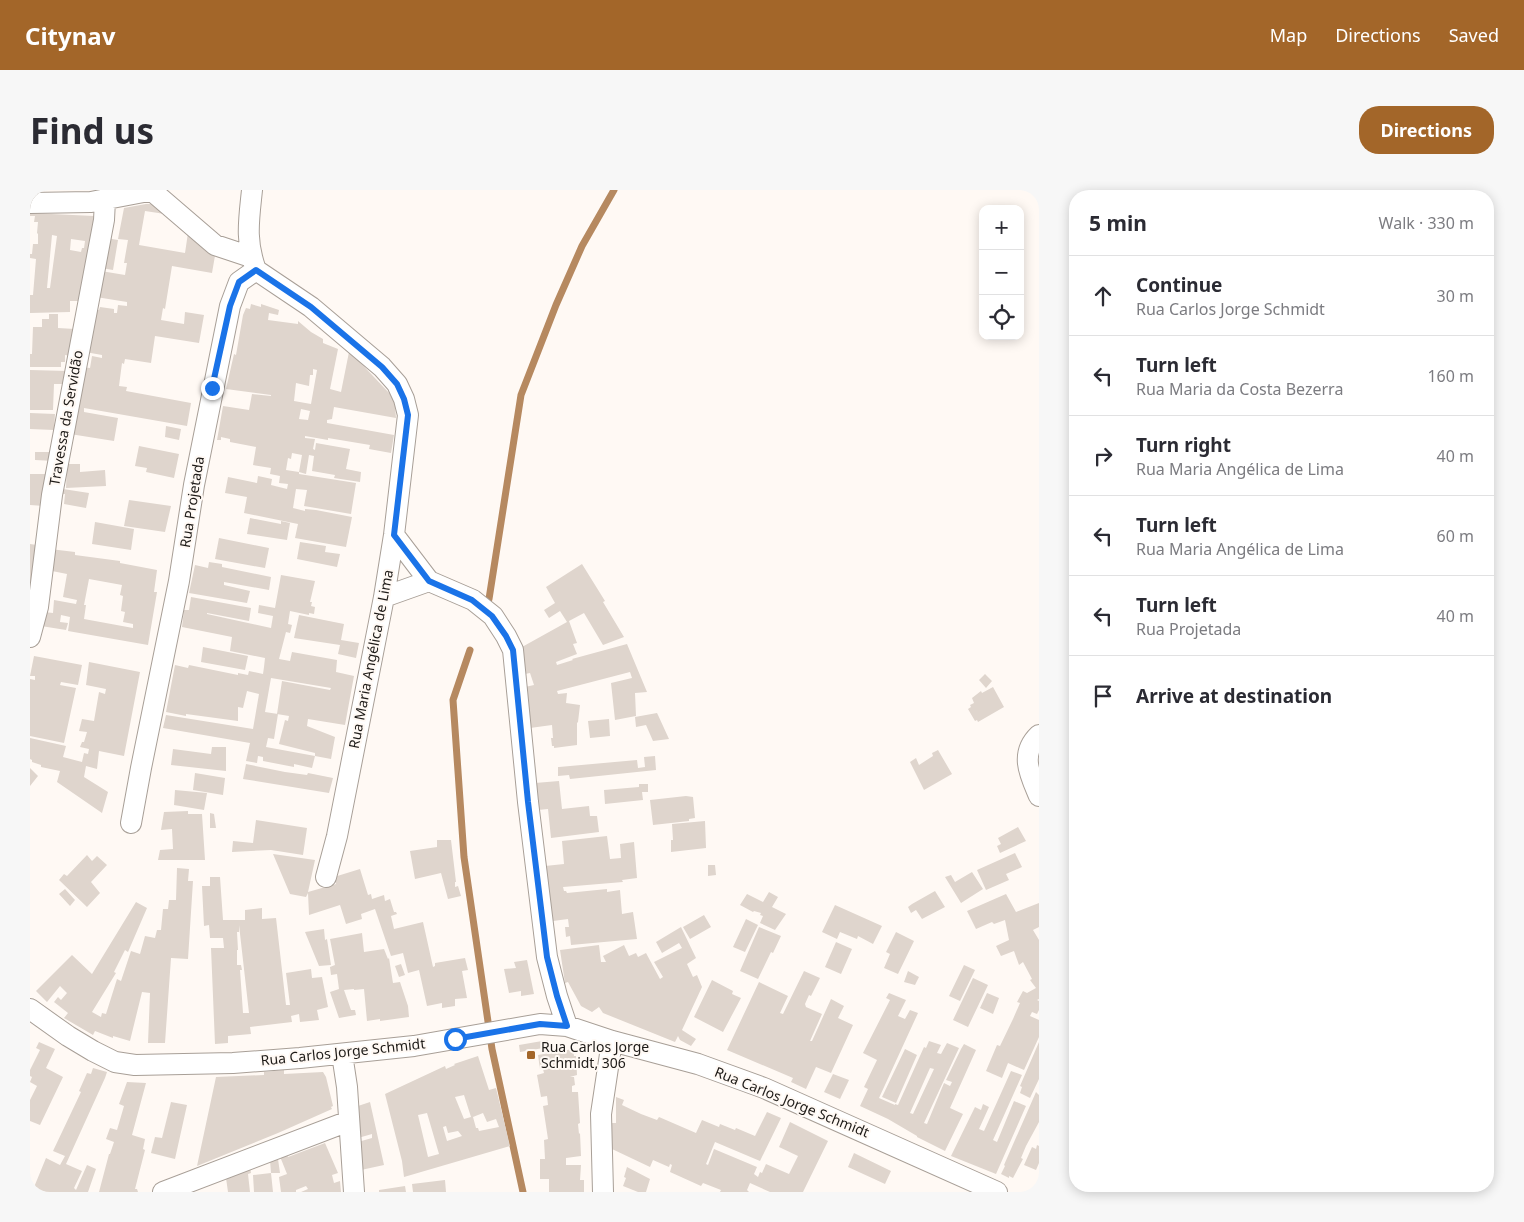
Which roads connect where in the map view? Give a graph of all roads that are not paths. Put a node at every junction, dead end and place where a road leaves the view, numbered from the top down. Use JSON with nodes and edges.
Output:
{"nodes":[{"id":1,"x":252,"y":190,"type":"edge"},
{"id":2,"x":153,"y":191,"type":"edge"},
{"id":3,"x":105,"y":200,"type":"junction"},
{"id":4,"x":30,"y":203,"type":"edge"},
{"id":5,"x":253,"y":264,"type":"junction"},
{"id":6,"x":394,"y":535,"type":"junction"},
{"id":7,"x":429,"y":581,"type":"junction"},
{"id":8,"x":384,"y":597,"type":"junction"},
{"id":9,"x":30,"y":637,"type":"edge"},
{"id":10,"x":1039,"y":735,"type":"edge"},
{"id":11,"x":1039,"y":796,"type":"edge"},
{"id":12,"x":132,"y":823,"type":"dead end"},
{"id":13,"x":326,"y":877,"type":"dead end"},
{"id":14,"x":30,"y":1010,"type":"edge"},
{"id":15,"x":567,"y":1026,"type":"junction"},
{"id":16,"x":612,"y":1041,"type":"junction"},
{"id":17,"x":342,"y":1054,"type":"junction"},
{"id":18,"x":349,"y":1121,"type":"junction"},
{"id":19,"x":162,"y":1192,"type":"edge"},
{"id":20,"x":354,"y":1192,"type":"edge"},
{"id":21,"x":603,"y":1192,"type":"edge"},
{"id":22,"x":997,"y":1192,"type":"edge"}],
"edges":[{"from":1,"to":5,"type":"street"},
{"from":2,"to":3,"type":"street"},
{"from":2,"to":5,"type":"street","name":"Rua Maria Angélica de Lima"},
{"from":3,"to":4,"type":"street"},
{"from":3,"to":9,"type":"street","name":"Travessa da Servidão"},
{"from":5,"to":6,"type":"street","name":"Rua Maria Angélica de Lima"},
{"from":5,"to":12,"type":"street","name":"Rua Projetada"},
{"from":6,"to":7,"type":"street"},
{"from":6,"to":8,"type":"street","name":"Rua Maria Angélica de Lima"},
{"from":7,"to":8,"type":"street"},
{"from":7,"to":15,"type":"street"},
{"from":8,"to":13,"type":"street","name":"Rua Maria Angélica de Lima"},
{"from":10,"to":11,"type":"street"},
{"from":14,"to":17,"type":"street","name":"Rua Carlos Jorge Schmidt"},
{"from":15,"to":16,"type":"street","name":"Rua Carlos Jorge Schmidt"},
{"from":15,"to":17,"type":"street","name":"Rua Carlos Jorge Schmidt"},
{"from":16,"to":21,"type":"street"},
{"from":16,"to":22,"type":"street","name":"Rua Carlos Jorge Schmidt"},
{"from":17,"to":18,"type":"street"},
{"from":18,"to":19,"type":"street"},
{"from":18,"to":20,"type":"street"}]}
